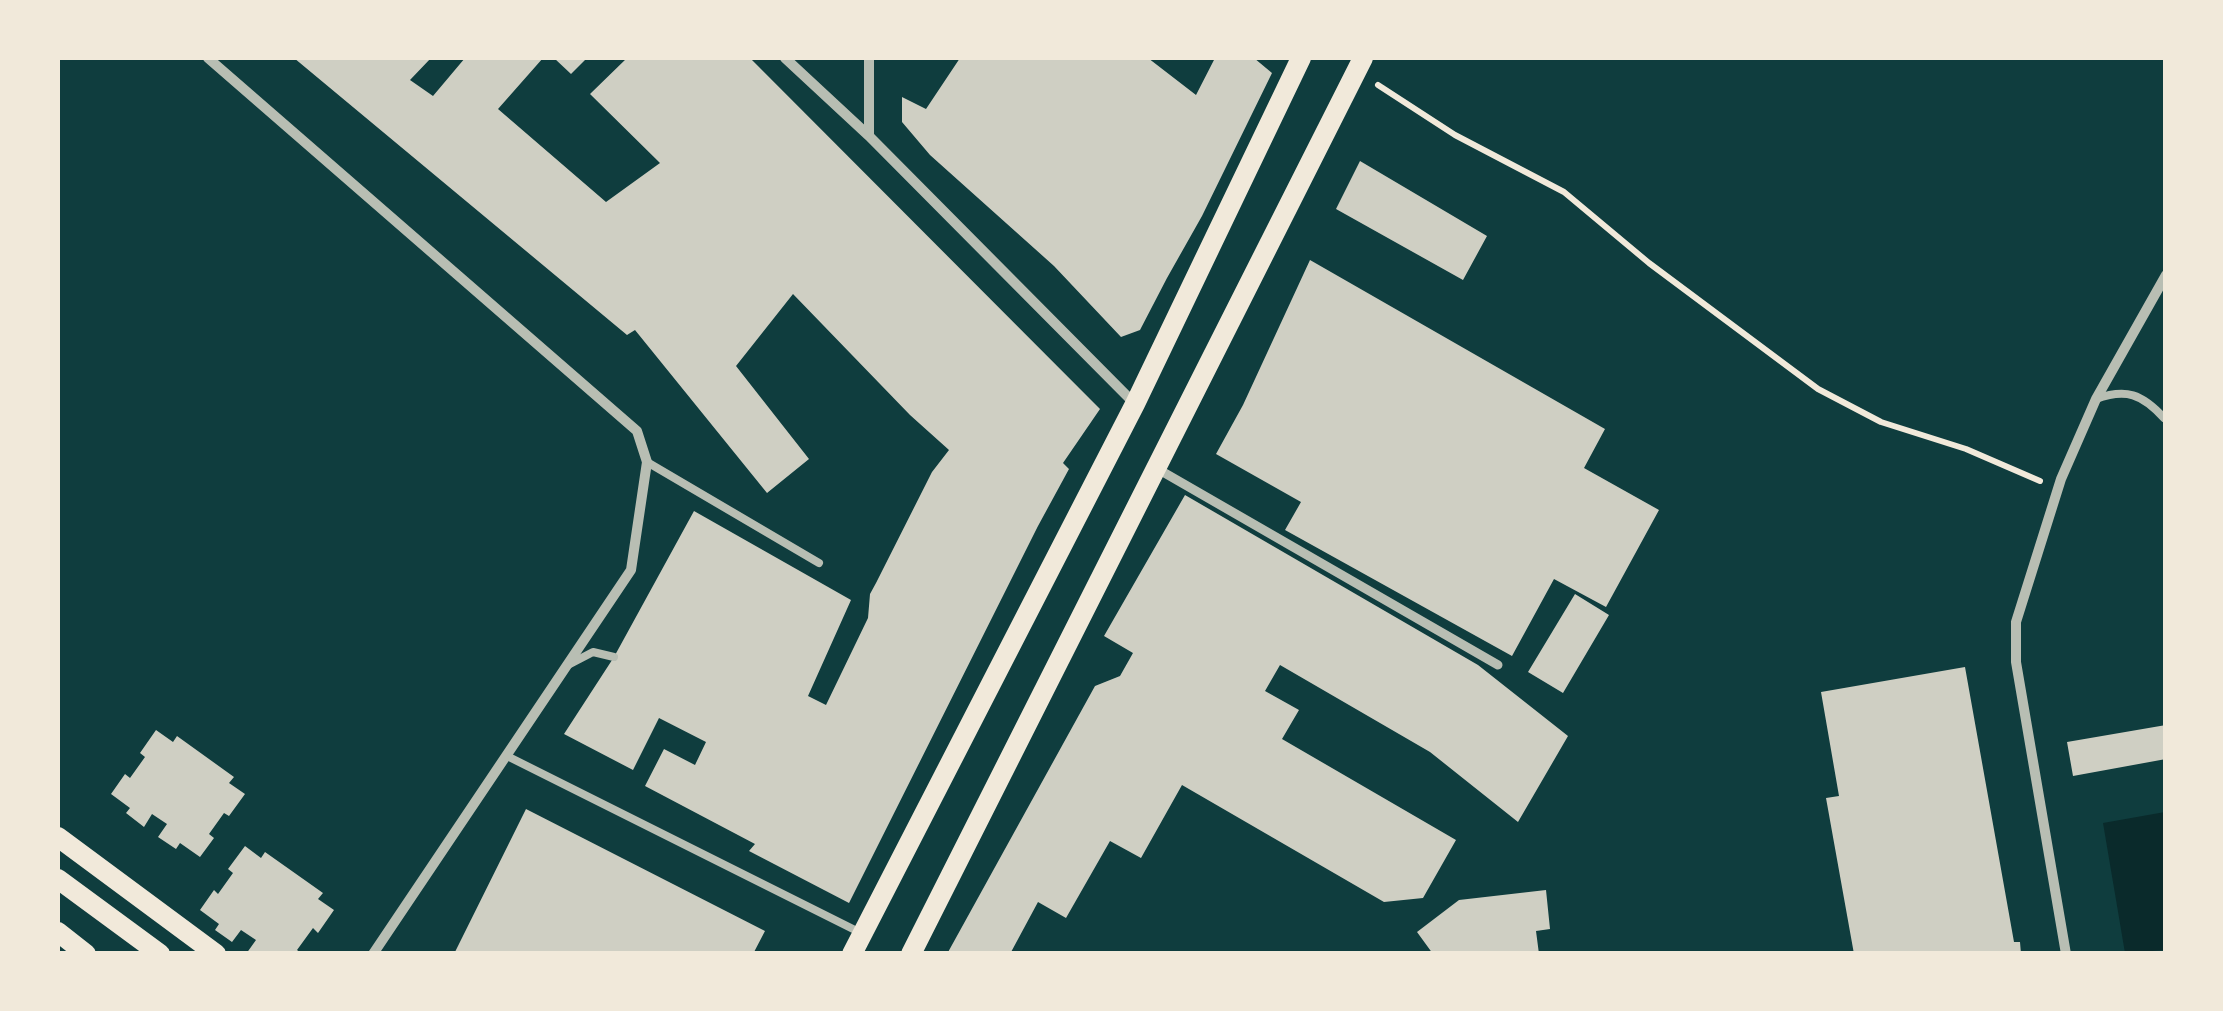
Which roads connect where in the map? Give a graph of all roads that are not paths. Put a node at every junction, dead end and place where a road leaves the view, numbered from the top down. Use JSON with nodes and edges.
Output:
{"nodes":[{"id":1,"x":208,"y":58,"type":"edge"},
{"id":2,"x":786,"y":58,"type":"edge"},
{"id":3,"x":870,"y":58,"type":"edge"},
{"id":4,"x":1301,"y":58,"type":"edge"},
{"id":5,"x":1360,"y":64,"type":"edge"},
{"id":6,"x":869,"y":136,"type":"junction"},
{"id":7,"x":2166,"y":274,"type":"edge"},
{"id":8,"x":2096,"y":398,"type":"junction"},
{"id":9,"x":1135,"y":404,"type":"junction"},
{"id":10,"x":2164,"y":418,"type":"edge"},
{"id":11,"x":648,"y":462,"type":"junction"},
{"id":12,"x":1156,"y":468,"type":"junction"},
{"id":13,"x":819,"y":564,"type":"dead end"},
{"id":14,"x":614,"y":656,"type":"dead end"},
{"id":15,"x":568,"y":665,"type":"junction"},
{"id":16,"x":1498,"y":665,"type":"dead end"},
{"id":17,"x":507,"y":756,"type":"junction"},
{"id":18,"x":58,"y":837,"type":"edge"},
{"id":19,"x":58,"y":878,"type":"edge"},
{"id":20,"x":58,"y":932,"type":"edge"},
{"id":21,"x":862,"y":934,"type":"junction"},
{"id":22,"x":86,"y":954,"type":"edge"},
{"id":23,"x":160,"y":954,"type":"edge"},
{"id":24,"x":216,"y":954,"type":"edge"},
{"id":25,"x":374,"y":954,"type":"edge"},
{"id":26,"x":852,"y":954,"type":"edge"},
{"id":27,"x":910,"y":954,"type":"edge"},
{"id":28,"x":2066,"y":954,"type":"edge"}],
"edges":[{"from":1,"to":11,"type":"street"},
{"from":2,"to":6,"type":"street"},
{"from":3,"to":6,"type":"street"},
{"from":4,"to":9,"type":"main road"},
{"from":5,"to":12,"type":"main road"},
{"from":6,"to":9,"type":"street"},
{"from":7,"to":8,"type":"street"},
{"from":8,"to":10,"type":"lane"},
{"from":8,"to":28,"type":"street"},
{"from":9,"to":21,"type":"main road"},
{"from":11,"to":13,"type":"lane"},
{"from":11,"to":15,"type":"street"},
{"from":12,"to":16,"type":"street"},
{"from":12,"to":27,"type":"main road"},
{"from":14,"to":15,"type":"lane"},
{"from":15,"to":17,"type":"street"},
{"from":17,"to":21,"type":"lane"},
{"from":17,"to":25,"type":"street"},
{"from":18,"to":24,"type":"main road"},
{"from":19,"to":23,"type":"main road"},
{"from":20,"to":22,"type":"main road"},
{"from":21,"to":26,"type":"main road"}]}
